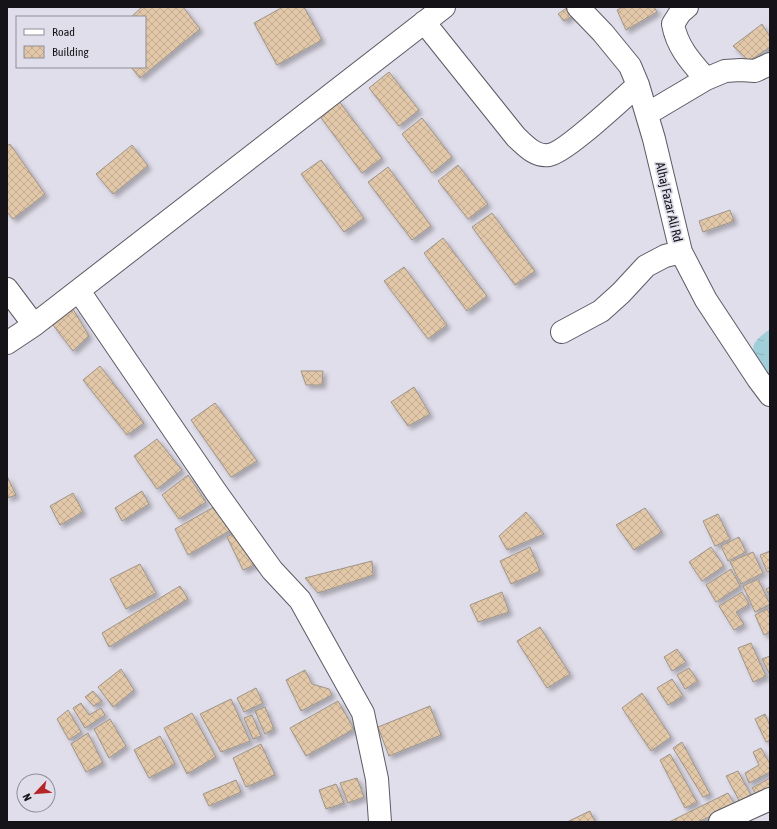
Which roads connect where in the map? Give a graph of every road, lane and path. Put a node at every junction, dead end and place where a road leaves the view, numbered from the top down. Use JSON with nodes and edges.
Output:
{"nodes":[{"id":1,"x":444,"y":7,"type":"edge"},
{"id":2,"x":578,"y":7,"type":"edge"},
{"id":3,"x":687,"y":7,"type":"edge"},
{"id":4,"x":424,"y":22,"type":"junction"},
{"id":5,"x":770,"y":64,"type":"edge"},
{"id":6,"x":706,"y":79,"type":"junction"},
{"id":7,"x":638,"y":85,"type":"junction"},
{"id":8,"x":648,"y":114,"type":"junction"},
{"id":9,"x":681,"y":252,"type":"junction"},
{"id":10,"x":7,"y":289,"type":"edge"},
{"id":11,"x":79,"y":290,"type":"junction"},
{"id":12,"x":34,"y":326,"type":"junction"},
{"id":13,"x":562,"y":332,"type":"dead end"},
{"id":14,"x":7,"y":343,"type":"edge"},
{"id":15,"x":770,"y":395,"type":"edge"},
{"id":16,"x":770,"y":799,"type":"edge"},
{"id":17,"x":380,"y":822,"type":"edge"},
{"id":18,"x":720,"y":822,"type":"edge"}],
"edges":[{"from":1,"to":4,"type":"street"},
{"from":2,"to":7,"type":"street","name":"Alhaj Fazar Ali Rd"},
{"from":3,"to":6,"type":"street"},
{"from":4,"to":7,"type":"street"},
{"from":4,"to":11,"type":"street"},
{"from":5,"to":6,"type":"street"},
{"from":6,"to":8,"type":"street"},
{"from":7,"to":8,"type":"street","name":"Alhaj Fazar Ali Rd"},
{"from":8,"to":9,"type":"street","name":"Alhaj Fazar Ali Rd"},
{"from":9,"to":13,"type":"street"},
{"from":9,"to":15,"type":"street","name":"Alhaj Fazar Ali Rd"},
{"from":10,"to":12,"type":"street"},
{"from":11,"to":12,"type":"street"},
{"from":11,"to":17,"type":"street"},
{"from":12,"to":14,"type":"street"},
{"from":16,"to":18,"type":"street"}]}
